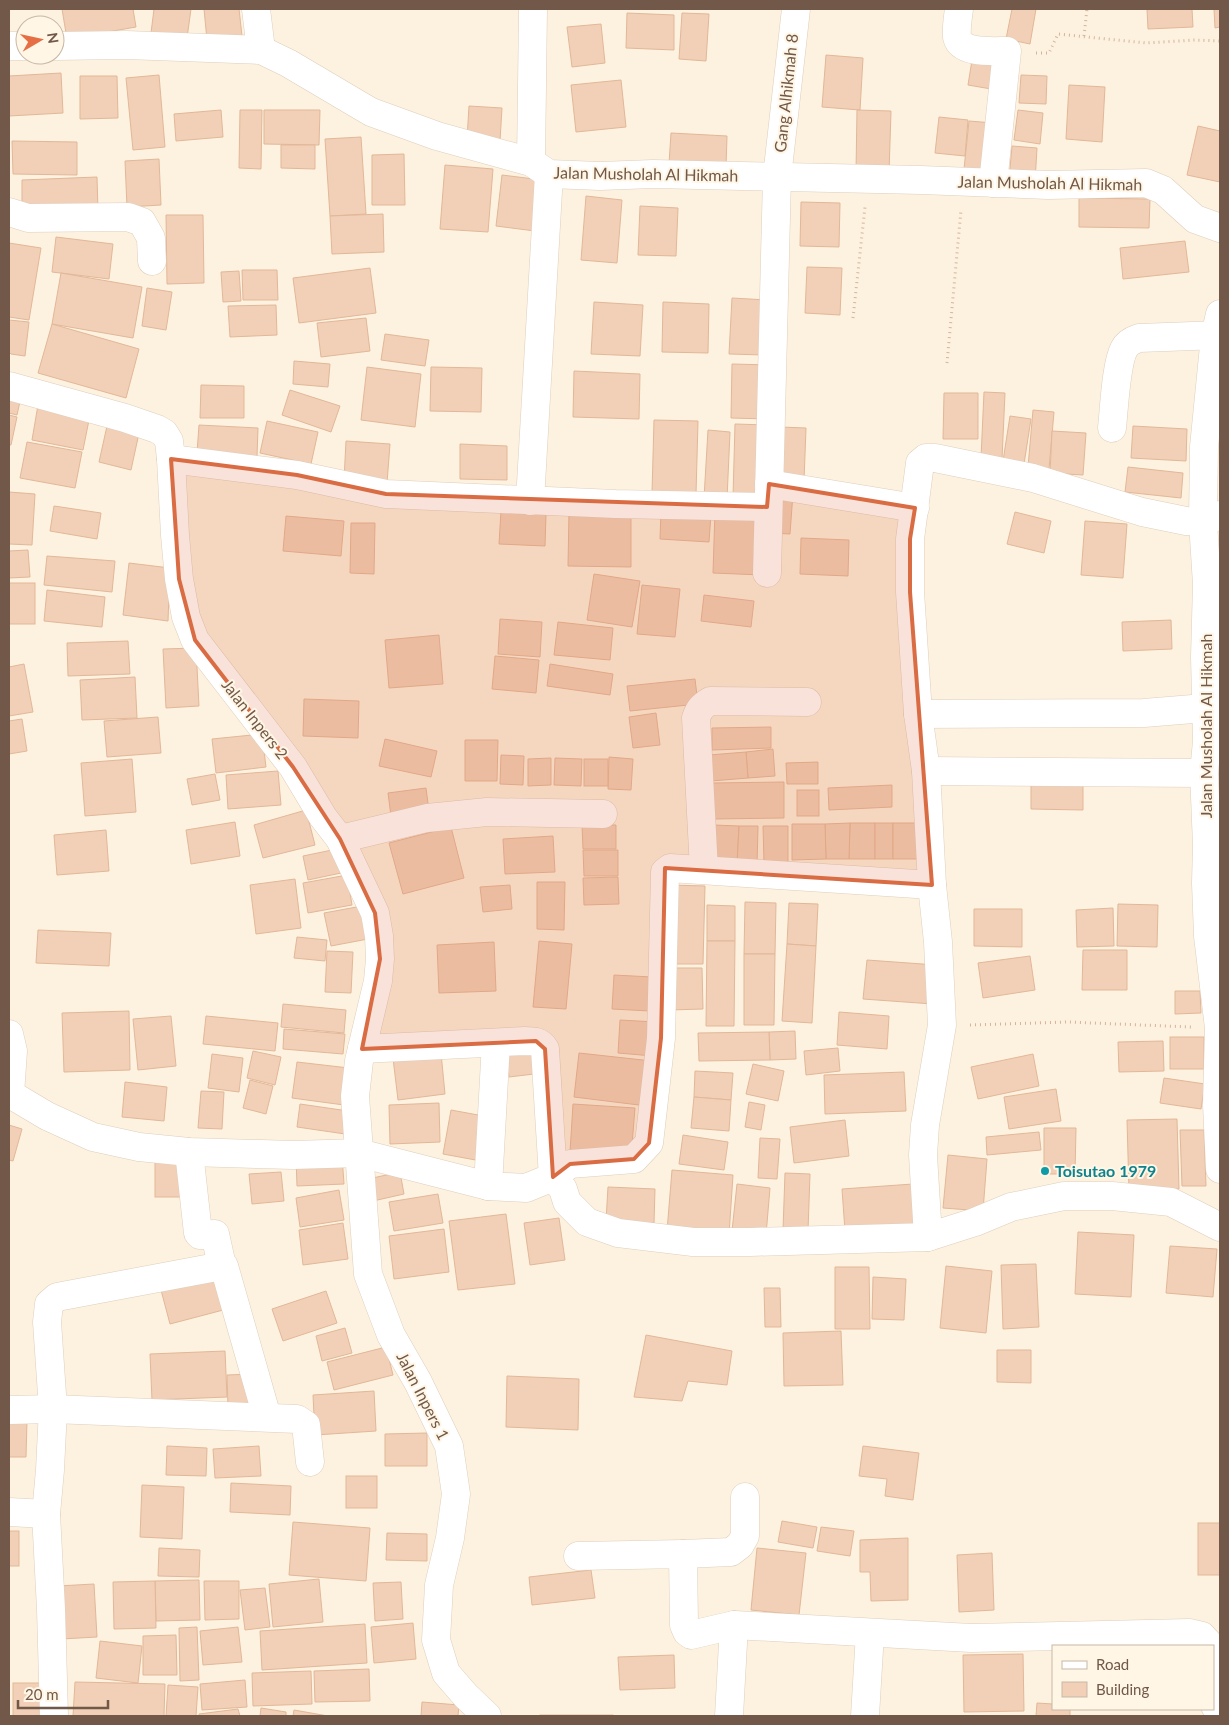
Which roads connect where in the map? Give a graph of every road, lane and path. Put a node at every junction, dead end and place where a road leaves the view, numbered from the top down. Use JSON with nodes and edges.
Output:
{"nodes":[{"id":1,"x":256,"y":9,"type":"edge"},
{"id":2,"x":533,"y":9,"type":"edge"},
{"id":3,"x":796,"y":9,"type":"edge"},
{"id":4,"x":959,"y":9,"type":"edge"},
{"id":5,"x":1087,"y":9,"type":"edge"},
{"id":6,"x":1084,"y":36,"type":"junction"},
{"id":7,"x":1220,"y":41,"type":"edge"},
{"id":8,"x":65,"y":46,"type":"edge"},
{"id":9,"x":261,"y":50,"type":"junction"},
{"id":10,"x":1049,"y":53,"type":"dead end"},
{"id":11,"x":540,"y":168,"type":"junction"},
{"id":12,"x":777,"y":177,"type":"junction"},
{"id":13,"x":869,"y":179,"type":"junction"},
{"id":14,"x":964,"y":182,"type":"junction"},
{"id":15,"x":993,"y":183,"type":"junction"},
{"id":16,"x":9,"y":212,"type":"edge"},
{"id":17,"x":1220,"y":228,"type":"edge"},
{"id":18,"x":152,"y":261,"type":"dead end"},
{"id":19,"x":853,"y":318,"type":"dead end"},
{"id":20,"x":1219,"y":328,"type":"edge"},
{"id":21,"x":947,"y":363,"type":"dead end"},
{"id":22,"x":9,"y":386,"type":"edge"},
{"id":23,"x":1112,"y":428,"type":"dead end"},
{"id":24,"x":172,"y":459,"type":"junction"},
{"id":25,"x":768,"y":495,"type":"junction"},
{"id":26,"x":530,"y":501,"type":"junction"},
{"id":27,"x":915,"y":508,"type":"junction"},
{"id":28,"x":1212,"y":519,"type":"edge"},
{"id":29,"x":767,"y":573,"type":"dead end"},
{"id":30,"x":1214,"y":584,"type":"edge"},
{"id":31,"x":807,"y":702,"type":"dead end"},
{"id":32,"x":1206,"y":708,"type":"junction"},
{"id":33,"x":918,"y":714,"type":"junction"},
{"id":34,"x":926,"y":772,"type":"junction"},
{"id":35,"x":1204,"y":773,"type":"junction"},
{"id":36,"x":603,"y":814,"type":"dead end"},
{"id":37,"x":340,"y":839,"type":"junction"},
{"id":38,"x":704,"y":870,"type":"junction"},
{"id":39,"x":932,"y":885,"type":"junction"},
{"id":40,"x":942,"y":1026,"type":"junction"},
{"id":41,"x":1219,"y":1028,"type":"junction"},
{"id":42,"x":9,"y":1034,"type":"edge"},
{"id":43,"x":496,"y":1043,"type":"junction"},
{"id":44,"x":362,"y":1049,"type":"junction"},
{"id":45,"x":10,"y":1094,"type":"edge"},
{"id":46,"x":189,"y":1152,"type":"junction"},
{"id":47,"x":360,"y":1153,"type":"junction"},
{"id":48,"x":1220,"y":1169,"type":"edge"},
{"id":49,"x":552,"y":1177,"type":"junction"},
{"id":50,"x":488,"y":1186,"type":"junction"},
{"id":51,"x":1220,"y":1227,"type":"edge"},
{"id":52,"x":928,"y":1237,"type":"junction"},
{"id":53,"x":222,"y":1266,"type":"junction"},
{"id":54,"x":53,"y":1409,"type":"junction"},
{"id":55,"x":9,"y":1410,"type":"edge"},
{"id":56,"x":267,"y":1417,"type":"junction"},
{"id":57,"x":310,"y":1462,"type":"dead end"},
{"id":58,"x":745,"y":1497,"type":"dead end"},
{"id":59,"x":9,"y":1512,"type":"edge"},
{"id":60,"x":46,"y":1514,"type":"junction"},
{"id":61,"x":683,"y":1554,"type":"junction"},
{"id":62,"x":578,"y":1556,"type":"dead end"},
{"id":63,"x":734,"y":1626,"type":"junction"},
{"id":64,"x":870,"y":1633,"type":"junction"},
{"id":65,"x":1210,"y":1645,"type":"edge"},
{"id":66,"x":1214,"y":1671,"type":"edge"},
{"id":67,"x":1220,"y":1713,"type":"edge"},
{"id":68,"x":54,"y":1716,"type":"edge"},
{"id":69,"x":487,"y":1716,"type":"edge"},
{"id":70,"x":729,"y":1716,"type":"edge"},
{"id":71,"x":865,"y":1716,"type":"edge"}],
"edges":[{"from":1,"to":9,"type":"street"},
{"from":2,"to":11,"type":"street"},
{"from":3,"to":12,"type":"street","name":"Gang Alhikmah 8"},
{"from":4,"to":15,"type":"street"},
{"from":5,"to":6,"type":"path"},
{"from":6,"to":7,"type":"path"},
{"from":6,"to":10,"type":"path"},
{"from":8,"to":9,"type":"street","name":"Jalan Musholah Al Hikmah"},
{"from":9,"to":11,"type":"street","name":"Jalan Musholah Al Hikmah"},
{"from":11,"to":12,"type":"street","name":"Jalan Musholah Al Hikmah"},
{"from":11,"to":26,"type":"street"},
{"from":12,"to":13,"type":"street","name":"Jalan Musholah Al Hikmah"},
{"from":12,"to":25,"type":"street","name":"Gang Alhikmah 8"},
{"from":13,"to":14,"type":"street","name":"Jalan Musholah Al Hikmah"},
{"from":13,"to":19,"type":"path"},
{"from":14,"to":15,"type":"street","name":"Jalan Musholah Al Hikmah"},
{"from":14,"to":21,"type":"path"},
{"from":15,"to":17,"type":"street","name":"Jalan Musholah Al Hikmah"},
{"from":16,"to":18,"type":"street"},
{"from":20,"to":23,"type":"street"},
{"from":20,"to":28,"type":"street","name":"Jalan Musholah Al Hikmah"},
{"from":22,"to":24,"type":"street","name":"Jalan Inpers 2"},
{"from":24,"to":26,"type":"street"},
{"from":24,"to":37,"type":"street","name":"Jalan Inpers 2"},
{"from":25,"to":26,"type":"street"},
{"from":25,"to":27,"type":"street"},
{"from":25,"to":29,"type":"street","name":"Gang Alhikmah 8"},
{"from":27,"to":28,"type":"street"},
{"from":27,"to":33,"type":"street"},
{"from":28,"to":30,"type":"street","name":"Jalan Musholah Al Hikmah"},
{"from":30,"to":32,"type":"street","name":"Jalan Musholah Al Hikmah"},
{"from":31,"to":38,"type":"street"},
{"from":32,"to":33,"type":"street"},
{"from":32,"to":35,"type":"street","name":"Jalan Musholah Al Hikmah"},
{"from":33,"to":34,"type":"street"},
{"from":34,"to":35,"type":"street"},
{"from":34,"to":39,"type":"street"},
{"from":35,"to":41,"type":"street","name":"Jalan Musholah Al Hikmah"},
{"from":36,"to":37,"type":"street"},
{"from":37,"to":44,"type":"street","name":"Jalan Inpers 2"},
{"from":38,"to":39,"type":"street"},
{"from":38,"to":49,"type":"street"},
{"from":39,"to":40,"type":"street"},
{"from":40,"to":41,"type":"path"},
{"from":40,"to":52,"type":"street"},
{"from":41,"to":48,"type":"street","name":"Jalan Musholah Al Hikmah"},
{"from":42,"to":45,"type":"street"},
{"from":43,"to":44,"type":"street"},
{"from":43,"to":49,"type":"street"},
{"from":43,"to":50,"type":"street"},
{"from":44,"to":47,"type":"street","name":"Jalan Inpers 2"},
{"from":45,"to":46,"type":"street"},
{"from":46,"to":47,"type":"street"},
{"from":46,"to":53,"type":"street"},
{"from":47,"to":50,"type":"street"},
{"from":47,"to":69,"type":"street","name":"Jalan Inpers 1"},
{"from":49,"to":50,"type":"street"},
{"from":49,"to":52,"type":"street"},
{"from":51,"to":52,"type":"street"},
{"from":53,"to":54,"type":"street"},
{"from":53,"to":56,"type":"street"},
{"from":54,"to":55,"type":"street"},
{"from":54,"to":56,"type":"street"},
{"from":54,"to":60,"type":"street"},
{"from":56,"to":57,"type":"street"},
{"from":58,"to":61,"type":"street"},
{"from":59,"to":60,"type":"street"},
{"from":60,"to":68,"type":"street"},
{"from":61,"to":62,"type":"street"},
{"from":61,"to":63,"type":"street"},
{"from":63,"to":64,"type":"street"},
{"from":63,"to":70,"type":"street"},
{"from":64,"to":65,"type":"street"},
{"from":64,"to":71,"type":"street"},
{"from":66,"to":67,"type":"street"}]}
